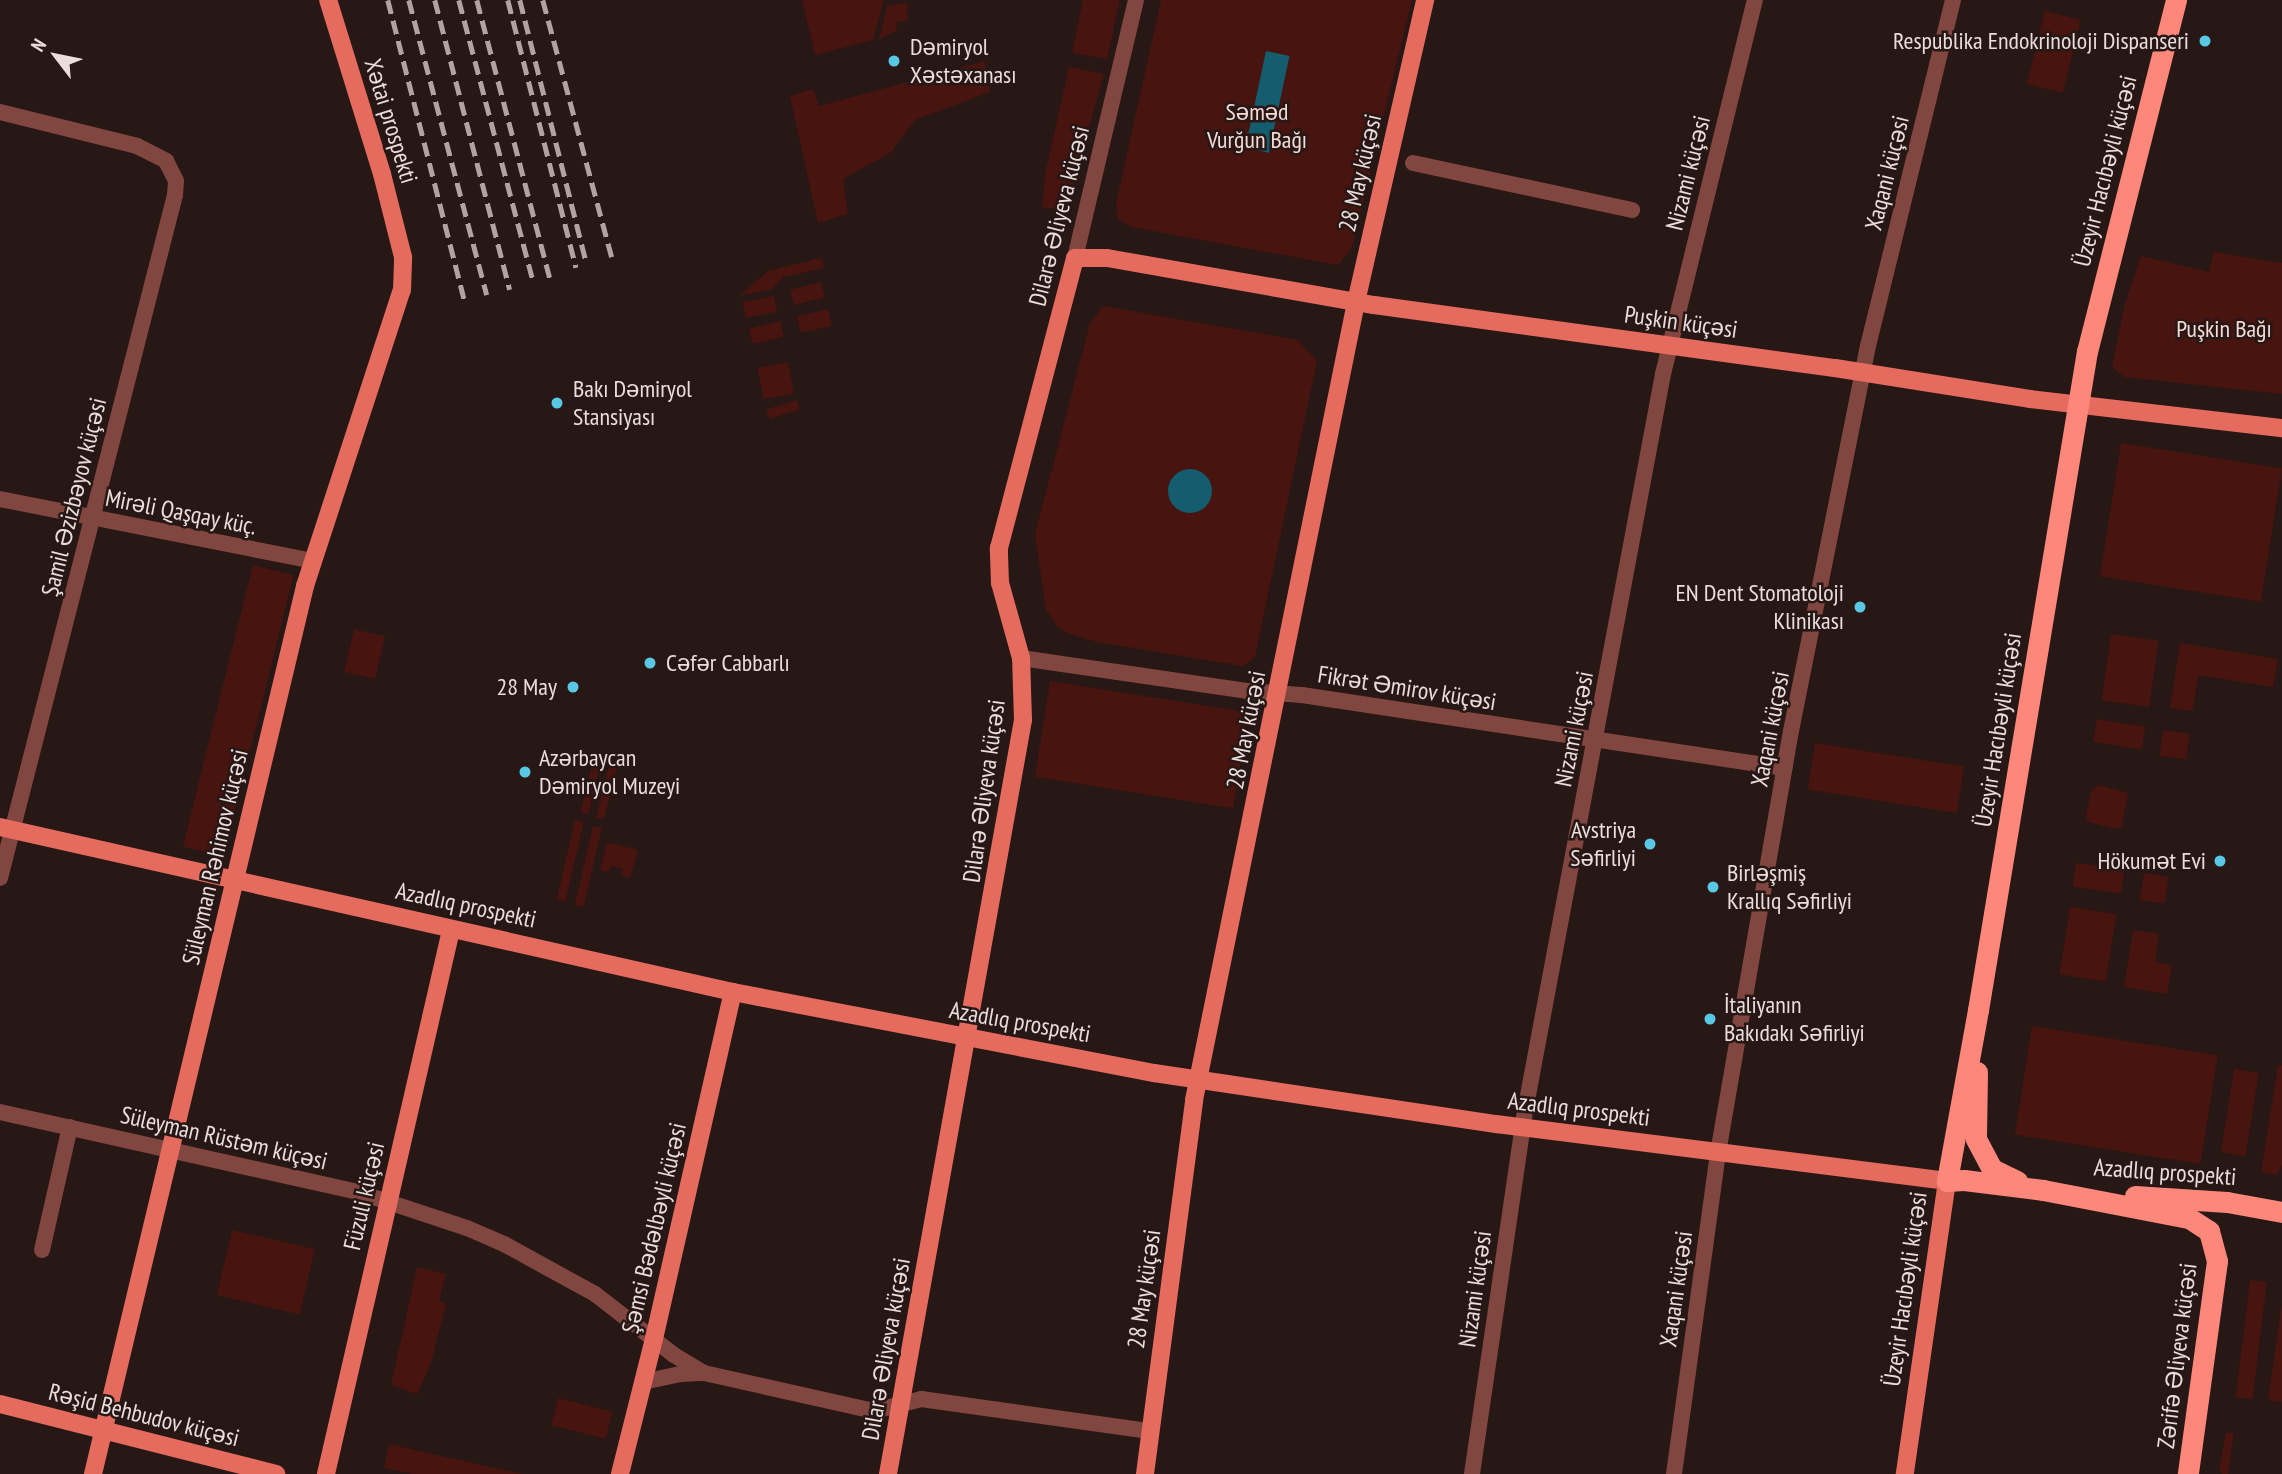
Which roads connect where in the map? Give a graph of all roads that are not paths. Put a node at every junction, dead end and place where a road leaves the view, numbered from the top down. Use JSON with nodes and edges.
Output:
{"nodes":[{"id":1,"x":328,"y":0,"type":"edge"},
{"id":2,"x":1136,"y":0,"type":"edge"},
{"id":3,"x":1425,"y":0,"type":"edge"},
{"id":4,"x":1755,"y":0,"type":"edge"},
{"id":5,"x":1953,"y":0,"type":"edge"},
{"id":6,"x":2176,"y":0,"type":"edge"},
{"id":7,"x":0,"y":112,"type":"edge"},
{"id":8,"x":1413,"y":163,"type":"dead end"},
{"id":9,"x":1632,"y":210,"type":"dead end"},
{"id":10,"x":403,"y":257,"type":"joint"},
{"id":11,"x":1075,"y":258,"type":"junction"},
{"id":12,"x":1356,"y":302,"type":"junction"},
{"id":13,"x":1670,"y":346,"type":"junction"},
{"id":14,"x":1862,"y":373,"type":"junction"},
{"id":15,"x":2078,"y":405,"type":"junction"},
{"id":16,"x":2282,"y":428,"type":"edge"},
{"id":17,"x":0,"y":499,"type":"edge"},
{"id":18,"x":92,"y":518,"type":"junction"},
{"id":19,"x":312,"y":562,"type":"junction"},
{"id":20,"x":1021,"y":658,"type":"junction"},
{"id":21,"x":1278,"y":695,"type":"junction"},
{"id":22,"x":1595,"y":740,"type":"junction"},
{"id":23,"x":1785,"y":768,"type":"junction"},
{"id":24,"x":6,"y":828,"type":"edge"},
{"id":25,"x":0,"y":878,"type":"edge"},
{"id":26,"x":235,"y":878,"type":"junction"},
{"id":27,"x":452,"y":930,"type":"junction"},
{"id":28,"x":733,"y":992,"type":"junction"},
{"id":29,"x":1978,"y":1010,"type":"junction"},
{"id":30,"x":968,"y":1039,"type":"junction"},
{"id":31,"x":1199,"y":1079,"type":"junction"},
{"id":32,"x":0,"y":1112,"type":"edge"},
{"id":33,"x":70,"y":1127,"type":"junction"},
{"id":34,"x":1522,"y":1128,"type":"junction"},
{"id":35,"x":172,"y":1150,"type":"junction"},
{"id":36,"x":1718,"y":1153,"type":"junction"},
{"id":37,"x":1947,"y":1181,"type":"junction"},
{"id":38,"x":2043,"y":1190,"type":"junction"},
{"id":39,"x":388,"y":1202,"type":"junction"},
{"id":40,"x":2282,"y":1212,"type":"edge"},
{"id":41,"x":2215,"y":1244,"type":"joint"},
{"id":42,"x":41,"y":1250,"type":"dead end"},
{"id":43,"x":654,"y":1339,"type":"junction"},
{"id":44,"x":704,"y":1373,"type":"junction"},
{"id":45,"x":643,"y":1382,"type":"junction"},
{"id":46,"x":901,"y":1403,"type":"junction"},
{"id":47,"x":0,"y":1404,"type":"edge"},
{"id":48,"x":104,"y":1430,"type":"junction"},
{"id":49,"x":1150,"y":1431,"type":"junction"},
{"id":50,"x":93,"y":1474,"type":"edge"},
{"id":51,"x":276,"y":1474,"type":"edge"},
{"id":52,"x":326,"y":1474,"type":"edge"},
{"id":53,"x":620,"y":1474,"type":"edge"},
{"id":54,"x":888,"y":1474,"type":"edge"},
{"id":55,"x":1145,"y":1474,"type":"edge"},
{"id":56,"x":1472,"y":1474,"type":"edge"},
{"id":57,"x":1674,"y":1474,"type":"edge"},
{"id":58,"x":1905,"y":1474,"type":"edge"},
{"id":59,"x":2188,"y":1474,"type":"edge"}],
"edges":[{"from":1,"to":10,"type":"main road","name":"Xətai prospekti"},
{"from":2,"to":11,"type":"street","name":"Dilarə Əliyeva küçəsi"},
{"from":3,"to":12,"type":"main road","name":"28 May küçəsi"},
{"from":4,"to":13,"type":"street","name":"Nizami küçəsi"},
{"from":5,"to":14,"type":"street","name":"Xaqani küçəsi"},
{"from":6,"to":15,"type":"highway","name":"Üzeyir Hacıbəyli küçəsi"},
{"from":7,"to":18,"type":"street","name":"Şamil Əzizbəyov küçəsi"},
{"from":8,"to":9,"type":"street"},
{"from":10,"to":19,"type":"main road","name":"Süleyman Rəhimov küçəsi"},
{"from":11,"to":12,"type":"main road","name":"Puşkin küçəsi"},
{"from":11,"to":20,"type":"main road","name":"Dilarə Əliyeva küçəsi"},
{"from":12,"to":13,"type":"main road","name":"Puşkin küçəsi"},
{"from":12,"to":21,"type":"main road","name":"28 May küçəsi"},
{"from":13,"to":14,"type":"main road","name":"Puşkin küçəsi"},
{"from":13,"to":22,"type":"street","name":"Nizami küçəsi"},
{"from":14,"to":15,"type":"main road","name":"Puşkin küçəsi"},
{"from":14,"to":23,"type":"street","name":"Xaqani küçəsi"},
{"from":15,"to":16,"type":"main road","name":"Puşkin küçəsi"},
{"from":15,"to":29,"type":"highway","name":"Üzeyir Hacıbəyli küçəsi"},
{"from":17,"to":18,"type":"street","name":"Mirəli Qaşqay küç."},
{"from":18,"to":19,"type":"street","name":"Mirəli Qaşqay küç."},
{"from":18,"to":24,"type":"street","name":"Şamil Əzizbəyov küçəsi"},
{"from":19,"to":26,"type":"main road","name":"Süleyman Rəhimov küçəsi"},
{"from":20,"to":21,"type":"street","name":"Fikrət Əmirov küçəsi"},
{"from":20,"to":30,"type":"main road","name":"Dilarə Əliyeva küçəsi"},
{"from":21,"to":22,"type":"street","name":"Fikrət Əmirov küçəsi"},
{"from":21,"to":31,"type":"main road","name":"28 May küçəsi"},
{"from":22,"to":23,"type":"street","name":"Fikrət Əmirov küçəsi"},
{"from":22,"to":34,"type":"street","name":"Nizami küçəsi"},
{"from":23,"to":36,"type":"street","name":"Xaqani küçəsi"},
{"from":24,"to":25,"type":"street","name":"Şamil Əzizbəyov küçəsi"},
{"from":24,"to":26,"type":"main road","name":"Azadlıq prospekti"},
{"from":26,"to":27,"type":"main road","name":"Azadlıq prospekti"},
{"from":26,"to":35,"type":"main road","name":"Süleyman Rəhimov küçəsi"},
{"from":27,"to":28,"type":"main road","name":"Azadlıq prospekti"},
{"from":27,"to":39,"type":"main road","name":"Füzuli küçəsi"},
{"from":28,"to":30,"type":"main road","name":"Azadlıq prospekti"},
{"from":28,"to":43,"type":"main road","name":"Şəmsi Bədəlbəyli küçəsi"},
{"from":29,"to":37,"type":"highway","name":"Üzeyir Hacıbəyli küçəsi"},
{"from":29,"to":38,"type":"highway"},
{"from":30,"to":31,"type":"main road","name":"Azadlıq prospekti"},
{"from":30,"to":46,"type":"main road","name":"Dilarə Əliyeva küçəsi"},
{"from":31,"to":34,"type":"main road","name":"Azadlıq prospekti"},
{"from":31,"to":49,"type":"main road","name":"28 May küçəsi"},
{"from":32,"to":33,"type":"street","name":"Süleyman Rüstəm küçəsi"},
{"from":33,"to":35,"type":"street","name":"Süleyman Rüstəm küçəsi"},
{"from":33,"to":42,"type":"street"},
{"from":34,"to":36,"type":"main road","name":"Azadlıq prospekti"},
{"from":34,"to":56,"type":"street","name":"Nizami küçəsi"},
{"from":35,"to":39,"type":"street","name":"Süleyman Rüstəm küçəsi"},
{"from":35,"to":48,"type":"main road","name":"Süleyman Rəhimov küçəsi"},
{"from":36,"to":37,"type":"main road","name":"Azadlıq prospekti"},
{"from":36,"to":57,"type":"street","name":"Xaqani küçəsi"},
{"from":37,"to":38,"type":"highway","name":"Azadlıq prospekti"},
{"from":37,"to":58,"type":"main road","name":"Üzeyir Hacıbəyli küçəsi"},
{"from":38,"to":40,"type":"highway","name":"Azadlıq prospekti"},
{"from":38,"to":41,"type":"highway","name":"Azadlıq prospekti"},
{"from":39,"to":43,"type":"street","name":"Süleyman Rüstəm küçəsi"},
{"from":39,"to":52,"type":"main road","name":"Füzuli küçəsi"},
{"from":41,"to":59,"type":"highway","name":"Zərifə Əliyeva küçəsi"},
{"from":43,"to":44,"type":"street","name":"Süleyman Rüstəm küçəsi"},
{"from":43,"to":45,"type":"main road","name":"Şəmsi Bədəlbəyli küçəsi"},
{"from":44,"to":45,"type":"street"},
{"from":44,"to":46,"type":"street"},
{"from":45,"to":53,"type":"main road","name":"Şəmsi Bədəlbəyli küçəsi"},
{"from":46,"to":49,"type":"street"},
{"from":46,"to":54,"type":"main road","name":"Dilarə Əliyeva küçəsi"},
{"from":47,"to":48,"type":"main road","name":"Rəşid Behbudov küçəsi"},
{"from":48,"to":50,"type":"main road","name":"Süleyman Rəhimov küçəsi"},
{"from":48,"to":51,"type":"main road","name":"Rəşid Behbudov küçəsi"},
{"from":49,"to":55,"type":"main road","name":"28 May küçəsi"}]}
